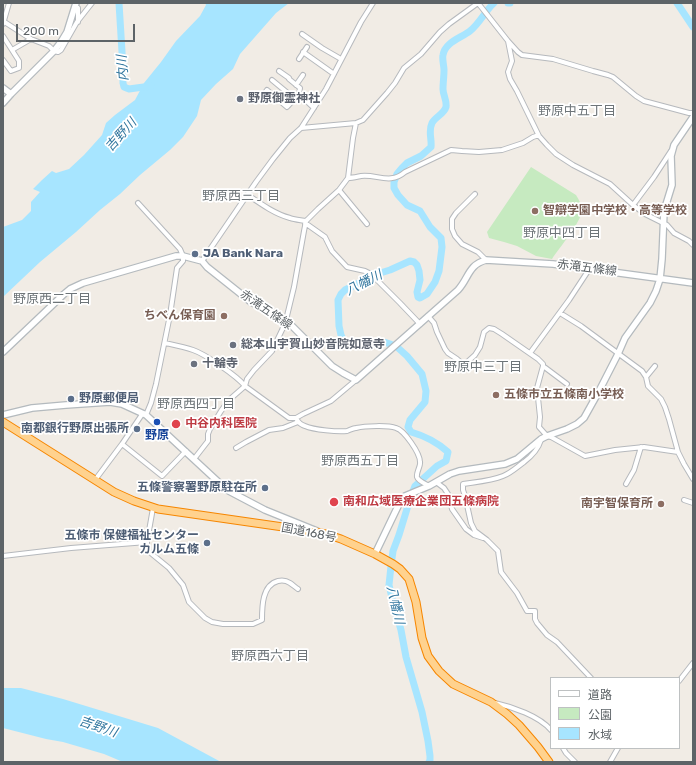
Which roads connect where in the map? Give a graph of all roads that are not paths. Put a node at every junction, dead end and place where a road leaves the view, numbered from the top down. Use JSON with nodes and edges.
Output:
{"nodes":[{"id":1,"x":9,"y":3,"type":"edge"},
{"id":2,"x":92,"y":3,"type":"edge"},
{"id":3,"x":373,"y":3,"type":"edge"},
{"id":4,"x":478,"y":3,"type":"edge"},
{"id":5,"x":76,"y":4,"type":"edge"},
{"id":6,"x":78,"y":22,"type":"junction"},
{"id":7,"x":3,"y":23,"type":"edge"},
{"id":8,"x":302,"y":34,"type":"dead end"},
{"id":9,"x":3,"y":36,"type":"edge"},
{"id":10,"x":31,"y":39,"type":"junction"},
{"id":11,"x":508,"y":41,"type":"junction"},
{"id":12,"x":307,"y":47,"type":"dead end"},
{"id":13,"x":12,"y":50,"type":"junction"},
{"id":14,"x":54,"y":51,"type":"junction"},
{"id":15,"x":303,"y":52,"type":"junction"},
{"id":16,"x":299,"y":59,"type":"dead end"},
{"id":17,"x":341,"y":59,"type":"junction"},
{"id":18,"x":3,"y":60,"type":"edge"},
{"id":19,"x":279,"y":71,"type":"dead end"},
{"id":20,"x":334,"y":74,"type":"junction"},
{"id":21,"x":303,"y":75,"type":"dead end"},
{"id":22,"x":272,"y":80,"type":"dead end"},
{"id":23,"x":296,"y":85,"type":"junction"},
{"id":24,"x":3,"y":88,"type":"edge"},
{"id":25,"x":11,"y":94,"type":"junction"},
{"id":26,"x":300,"y":94,"type":"junction"},
{"id":27,"x":262,"y":97,"type":"dead end"},
{"id":28,"x":295,"y":99,"type":"junction"},
{"id":29,"x":3,"y":103,"type":"edge"},
{"id":30,"x":314,"y":108,"type":"junction"},
{"id":31,"x":693,"y":113,"type":"edge"},
{"id":32,"x":693,"y":117,"type":"edge"},
{"id":33,"x":356,"y":123,"type":"junction"},
{"id":34,"x":301,"y":128,"type":"junction"},
{"id":35,"x":539,"y":136,"type":"junction"},
{"id":36,"x":672,"y":149,"type":"junction"},
{"id":37,"x":348,"y":178,"type":"junction"},
{"id":38,"x":339,"y":190,"type":"junction"},
{"id":39,"x":475,"y":194,"type":"dead end"},
{"id":40,"x":248,"y":195,"type":"junction"},
{"id":41,"x":138,"y":203,"type":"dead end"},
{"id":42,"x":633,"y":205,"type":"junction"},
{"id":43,"x":306,"y":223,"type":"junction"},
{"id":44,"x":663,"y":223,"type":"junction"},
{"id":45,"x":367,"y":224,"type":"dead end"},
{"id":46,"x":693,"y":245,"type":"edge"},
{"id":47,"x":183,"y":256,"type":"junction"},
{"id":48,"x":486,"y":260,"type":"junction"},
{"id":49,"x":202,"y":261,"type":"junction"},
{"id":50,"x":590,"y":268,"type":"junction"},
{"id":51,"x":660,"y":278,"type":"junction"},
{"id":52,"x":693,"y":283,"type":"edge"},
{"id":53,"x":560,"y":313,"type":"junction"},
{"id":54,"x":428,"y":316,"type":"junction"},
{"id":55,"x":286,"y":320,"type":"junction"},
{"id":56,"x":420,"y":324,"type":"junction"},
{"id":57,"x":165,"y":343,"type":"junction"},
{"id":58,"x":3,"y":352,"type":"edge"},
{"id":59,"x":530,"y":353,"type":"junction"},
{"id":60,"x":618,"y":354,"type":"junction"},
{"id":61,"x":543,"y":366,"type":"junction"},
{"id":62,"x":655,"y":366,"type":"dead end"},
{"id":63,"x":646,"y":377,"type":"junction"},
{"id":64,"x":356,"y":380,"type":"junction"},
{"id":65,"x":567,"y":384,"type":"dead end"},
{"id":66,"x":245,"y":386,"type":"junction"},
{"id":67,"x":144,"y":414,"type":"junction"},
{"id":68,"x":3,"y":415,"type":"edge"},
{"id":69,"x":297,"y":420,"type":"junction"},
{"id":70,"x":3,"y":422,"type":"edge"},
{"id":71,"x":547,"y":436,"type":"junction"},
{"id":72,"x":541,"y":440,"type":"junction"},
{"id":73,"x":122,"y":444,"type":"junction"},
{"id":74,"x":641,"y":447,"type":"junction"},
{"id":75,"x":236,"y":448,"type":"dead end"},
{"id":76,"x":186,"y":451,"type":"junction"},
{"id":77,"x":678,"y":452,"type":"junction"},
{"id":78,"x":194,"y":459,"type":"junction"},
{"id":79,"x":693,"y":479,"type":"edge"},
{"id":80,"x":95,"y":480,"type":"junction"},
{"id":81,"x":436,"y":482,"type":"junction"},
{"id":82,"x":626,"y":484,"type":"dead end"},
{"id":83,"x":425,"y":486,"type":"junction"},
{"id":84,"x":684,"y":500,"type":"dead end"},
{"id":85,"x":693,"y":503,"type":"edge"},
{"id":86,"x":153,"y":508,"type":"junction"},
{"id":87,"x":326,"y":534,"type":"junction"},
{"id":88,"x":487,"y":540,"type":"junction"},
{"id":89,"x":147,"y":542,"type":"junction"},
{"id":90,"x":375,"y":554,"type":"junction"},
{"id":91,"x":3,"y":556,"type":"edge"},
{"id":92,"x":298,"y":589,"type":"dead end"},
{"id":93,"x":693,"y":663,"type":"edge"},
{"id":94,"x":590,"y":677,"type":"edge"},
{"id":95,"x":680,"y":680,"type":"edge"},
{"id":96,"x":491,"y":702,"type":"junction"},
{"id":97,"x":550,"y":729,"type":"edge"},
{"id":98,"x":564,"y":749,"type":"edge"},
{"id":99,"x":617,"y":749,"type":"edge"},
{"id":100,"x":549,"y":762,"type":"edge"},
{"id":101,"x":575,"y":762,"type":"edge"},
{"id":102,"x":610,"y":762,"type":"edge"}],
"edges":[{"from":1,"to":7,"type":"street"},
{"from":2,"to":6,"type":"street"},
{"from":3,"to":17,"type":"street"},
{"from":4,"to":11,"type":"street"},
{"from":4,"to":33,"type":"street"},
{"from":5,"to":6,"type":"street"},
{"from":5,"to":14,"type":"street"},
{"from":6,"to":14,"type":"street"},
{"from":7,"to":10,"type":"street"},
{"from":8,"to":17,"type":"street"},
{"from":9,"to":13,"type":"street"},
{"from":10,"to":13,"type":"street"},
{"from":10,"to":14,"type":"street"},
{"from":11,"to":31,"type":"street"},
{"from":11,"to":35,"type":"street"},
{"from":12,"to":15,"type":"street"},
{"from":13,"to":18,"type":"street"},
{"from":14,"to":25,"type":"street"},
{"from":15,"to":16,"type":"street"},
{"from":15,"to":20,"type":"street"},
{"from":17,"to":20,"type":"street"},
{"from":19,"to":23,"type":"street"},
{"from":20,"to":30,"type":"street"},
{"from":21,"to":23,"type":"street"},
{"from":22,"to":28,"type":"street"},
{"from":23,"to":26,"type":"street"},
{"from":24,"to":25,"type":"street"},
{"from":25,"to":29,"type":"street"},
{"from":26,"to":28,"type":"street"},
{"from":26,"to":30,"type":"street"},
{"from":27,"to":28,"type":"street"},
{"from":30,"to":34,"type":"street"},
{"from":32,"to":36,"type":"street"},
{"from":33,"to":34,"type":"street"},
{"from":33,"to":37,"type":"street"},
{"from":34,"to":40,"type":"street"},
{"from":35,"to":37,"type":"street"},
{"from":35,"to":42,"type":"street"},
{"from":36,"to":42,"type":"street"},
{"from":36,"to":44,"type":"street"},
{"from":37,"to":38,"type":"street"},
{"from":38,"to":43,"type":"street"},
{"from":38,"to":45,"type":"street"},
{"from":39,"to":48,"type":"street"},
{"from":40,"to":43,"type":"street"},
{"from":40,"to":49,"type":"street"},
{"from":41,"to":47,"type":"street"},
{"from":42,"to":44,"type":"street"},
{"from":43,"to":55,"type":"street"},
{"from":43,"to":56,"type":"street"},
{"from":44,"to":46,"type":"street"},
{"from":44,"to":51,"type":"street"},
{"from":47,"to":49,"type":"street","name":"赤滝五條線"},
{"from":47,"to":57,"type":"street"},
{"from":47,"to":58,"type":"street","name":"赤滝五條線"},
{"from":48,"to":50,"type":"street","name":"赤滝五條線"},
{"from":48,"to":54,"type":"street"},
{"from":49,"to":55,"type":"street","name":"赤滝五條線"},
{"from":50,"to":51,"type":"street","name":"赤滝五條線"},
{"from":50,"to":53,"type":"street"},
{"from":51,"to":52,"type":"street","name":"赤滝五條線"},
{"from":51,"to":60,"type":"street"},
{"from":53,"to":59,"type":"street"},
{"from":53,"to":60,"type":"street"},
{"from":54,"to":56,"type":"street"},
{"from":54,"to":59,"type":"street"},
{"from":55,"to":64,"type":"street","name":"赤滝五條線"},
{"from":55,"to":66,"type":"street"},
{"from":56,"to":64,"type":"street"},
{"from":57,"to":66,"type":"street"},
{"from":57,"to":67,"type":"street"},
{"from":59,"to":61,"type":"street"},
{"from":60,"to":63,"type":"street"},
{"from":60,"to":71,"type":"street"},
{"from":61,"to":65,"type":"street"},
{"from":61,"to":71,"type":"street"},
{"from":62,"to":63,"type":"street"},
{"from":63,"to":77,"type":"street"},
{"from":64,"to":69,"type":"street"},
{"from":66,"to":69,"type":"street"},
{"from":66,"to":78,"type":"street"},
{"from":67,"to":68,"type":"street"},
{"from":67,"to":73,"type":"street"},
{"from":67,"to":76,"type":"street"},
{"from":69,"to":75,"type":"street"},
{"from":69,"to":83,"type":"street"},
{"from":70,"to":80,"type":"highway","name":"国道168号"},
{"from":71,"to":72,"type":"street"},
{"from":71,"to":74,"type":"street"},
{"from":72,"to":81,"type":"street"},
{"from":72,"to":88,"type":"street"},
{"from":73,"to":76,"type":"street"},
{"from":73,"to":80,"type":"street"},
{"from":74,"to":77,"type":"street"},
{"from":74,"to":82,"type":"street"},
{"from":76,"to":78,"type":"street"},
{"from":77,"to":79,"type":"street"},
{"from":78,"to":87,"type":"street"},
{"from":80,"to":86,"type":"highway","name":"国道168号"},
{"from":81,"to":83,"type":"street"},
{"from":81,"to":88,"type":"street"},
{"from":83,"to":90,"type":"street"},
{"from":84,"to":85,"type":"street"},
{"from":86,"to":87,"type":"highway","name":"国道168号"},
{"from":86,"to":89,"type":"street"},
{"from":87,"to":90,"type":"highway","name":"国道168号"},
{"from":88,"to":94,"type":"street"},
{"from":89,"to":91,"type":"street"},
{"from":89,"to":92,"type":"street"},
{"from":90,"to":96,"type":"highway","name":"国道168号"},
{"from":93,"to":95,"type":"street"},
{"from":96,"to":97,"type":"street"},
{"from":96,"to":100,"type":"highway","name":"国道168号"},
{"from":98,"to":101,"type":"street"},
{"from":99,"to":102,"type":"street"}]}
